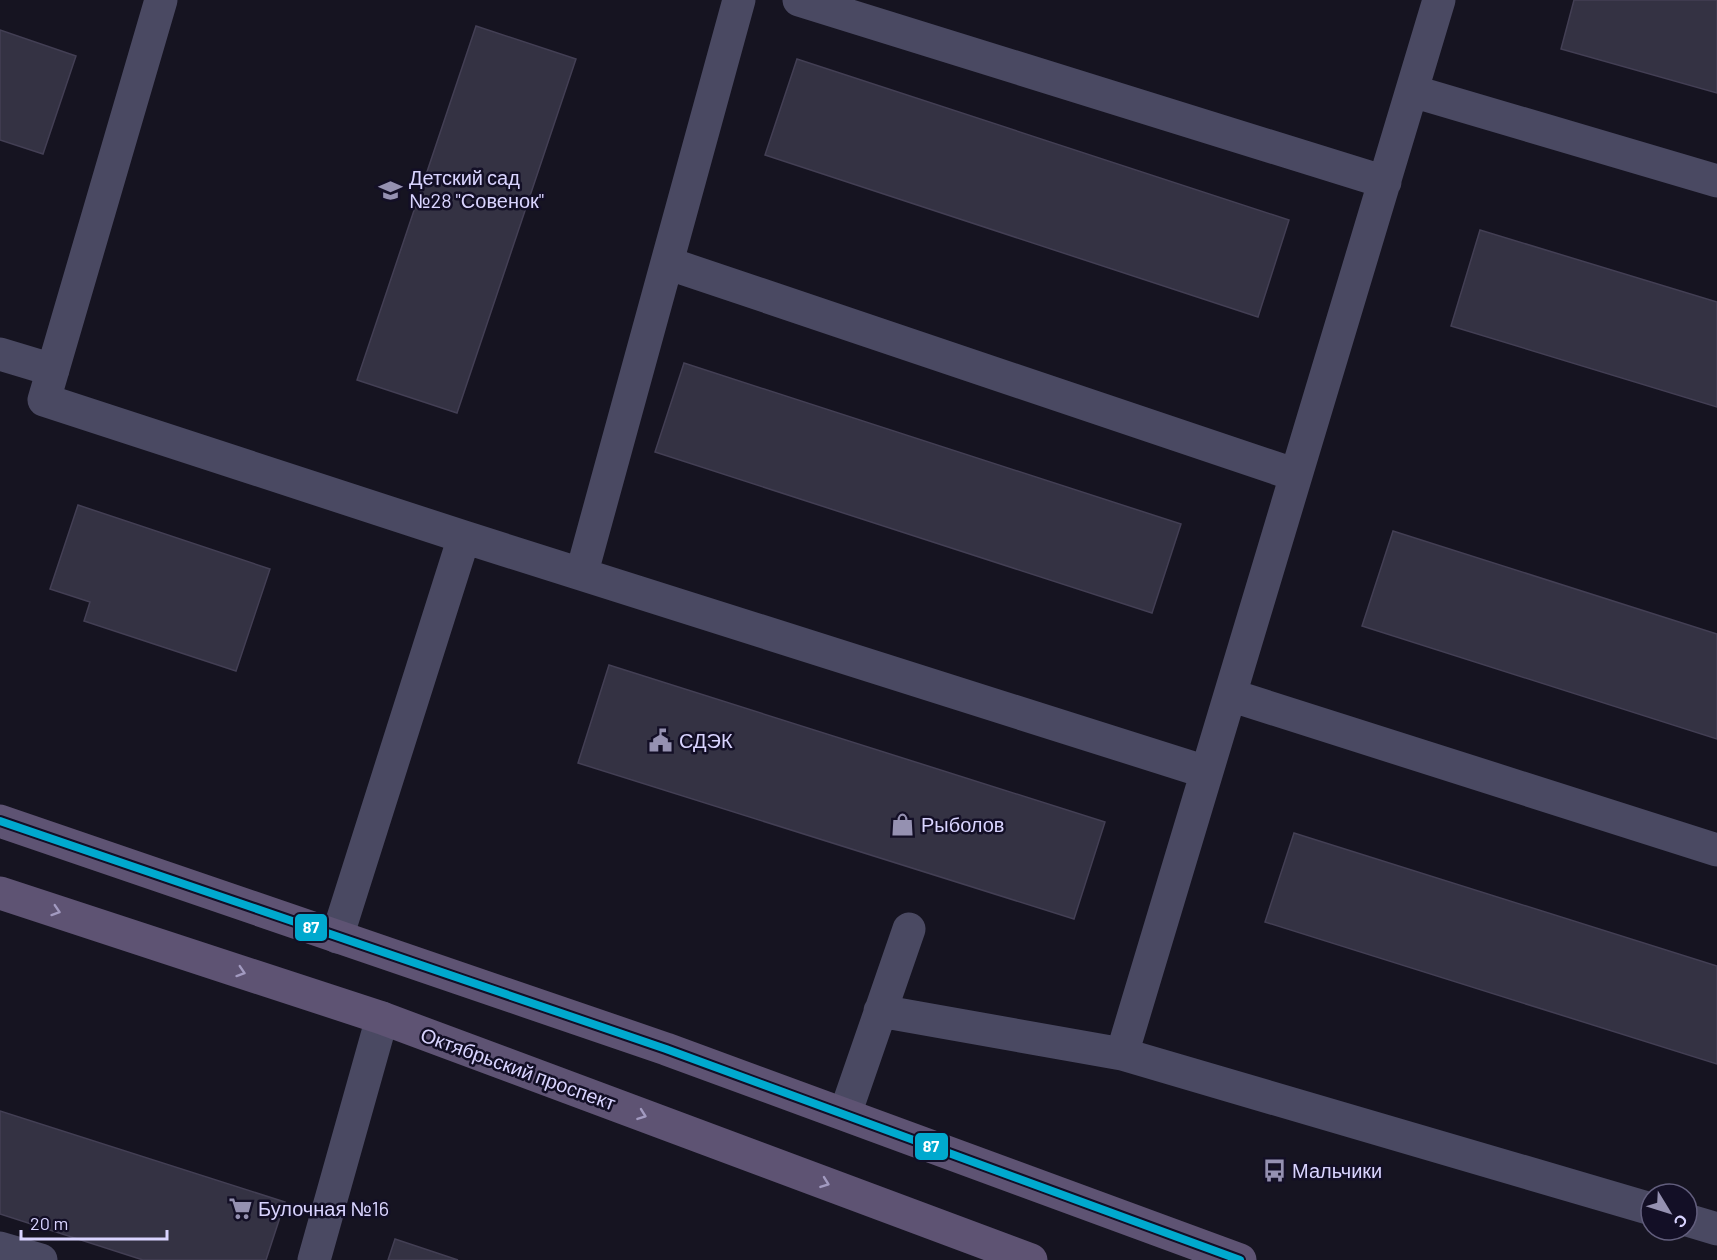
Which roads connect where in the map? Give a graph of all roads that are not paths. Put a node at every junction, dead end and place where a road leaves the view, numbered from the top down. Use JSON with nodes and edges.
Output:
{"nodes":[{"id":1,"x":161,"y":0,"type":"edge"},
{"id":2,"x":739,"y":0,"type":"edge"},
{"id":3,"x":799,"y":0,"type":"edge"},
{"id":4,"x":1439,"y":0,"type":"edge"},
{"id":5,"x":1412,"y":92,"type":"junction"},
{"id":6,"x":1717,"y":181,"type":"edge"},
{"id":7,"x":1384,"y":182,"type":"junction"},
{"id":8,"x":667,"y":263,"type":"junction"},
{"id":9,"x":0,"y":354,"type":"edge"},
{"id":10,"x":52,"y":370,"type":"junction"},
{"id":11,"x":1296,"y":475,"type":"junction"},
{"id":12,"x":464,"y":537,"type":"junction"},
{"id":13,"x":582,"y":572,"type":"junction"},
{"id":14,"x":1230,"y":695,"type":"junction"},
{"id":15,"x":1206,"y":772,"type":"junction"},
{"id":16,"x":0,"y":820,"type":"edge"},
{"id":17,"x":1717,"y":850,"type":"edge"},
{"id":18,"x":0,"y":893,"type":"edge"},
{"id":19,"x":909,"y":929,"type":"dead end"},
{"id":20,"x":337,"y":938,"type":"junction"},
{"id":21,"x":880,"y":1011,"type":"junction"},
{"id":22,"x":382,"y":1018,"type":"junction"},
{"id":23,"x":1122,"y":1054,"type":"junction"},
{"id":24,"x":845,"y":1114,"type":"junction"},
{"id":25,"x":1639,"y":1205,"type":"edge"},
{"id":26,"x":1699,"y":1224,"type":"edge"},
{"id":27,"x":1717,"y":1229,"type":"edge"},
{"id":28,"x":0,"y":1248,"type":"edge"},
{"id":29,"x":41,"y":1260,"type":"edge"},
{"id":30,"x":314,"y":1260,"type":"edge"},
{"id":31,"x":1031,"y":1260,"type":"edge"},
{"id":32,"x":1240,"y":1260,"type":"edge"}],
"edges":[{"from":1,"to":10,"type":"lane"},
{"from":2,"to":8,"type":"lane"},
{"from":3,"to":7,"type":"lane"},
{"from":4,"to":5,"type":"lane"},
{"from":5,"to":6,"type":"lane"},
{"from":5,"to":7,"type":"lane"},
{"from":7,"to":11,"type":"lane"},
{"from":8,"to":11,"type":"lane"},
{"from":8,"to":13,"type":"lane"},
{"from":9,"to":10,"type":"lane"},
{"from":10,"to":12,"type":"lane"},
{"from":11,"to":14,"type":"lane"},
{"from":12,"to":13,"type":"lane"},
{"from":12,"to":20,"type":"lane"},
{"from":13,"to":15,"type":"lane"},
{"from":14,"to":15,"type":"lane"},
{"from":14,"to":17,"type":"lane"},
{"from":15,"to":23,"type":"lane"},
{"from":16,"to":20,"type":"main road"},
{"from":18,"to":22,"type":"main road","name":"Октябрьский проспект","one_way":true},
{"from":19,"to":21,"type":"lane"},
{"from":20,"to":24,"type":"main road"},
{"from":21,"to":23,"type":"lane"},
{"from":21,"to":24,"type":"lane"},
{"from":22,"to":30,"type":"lane"},
{"from":22,"to":31,"type":"main road","name":"Октябрьский проспект","one_way":true},
{"from":23,"to":25,"type":"lane"},
{"from":24,"to":32,"type":"main road"},
{"from":26,"to":27,"type":"lane"},
{"from":28,"to":29,"type":"lane"}]}
